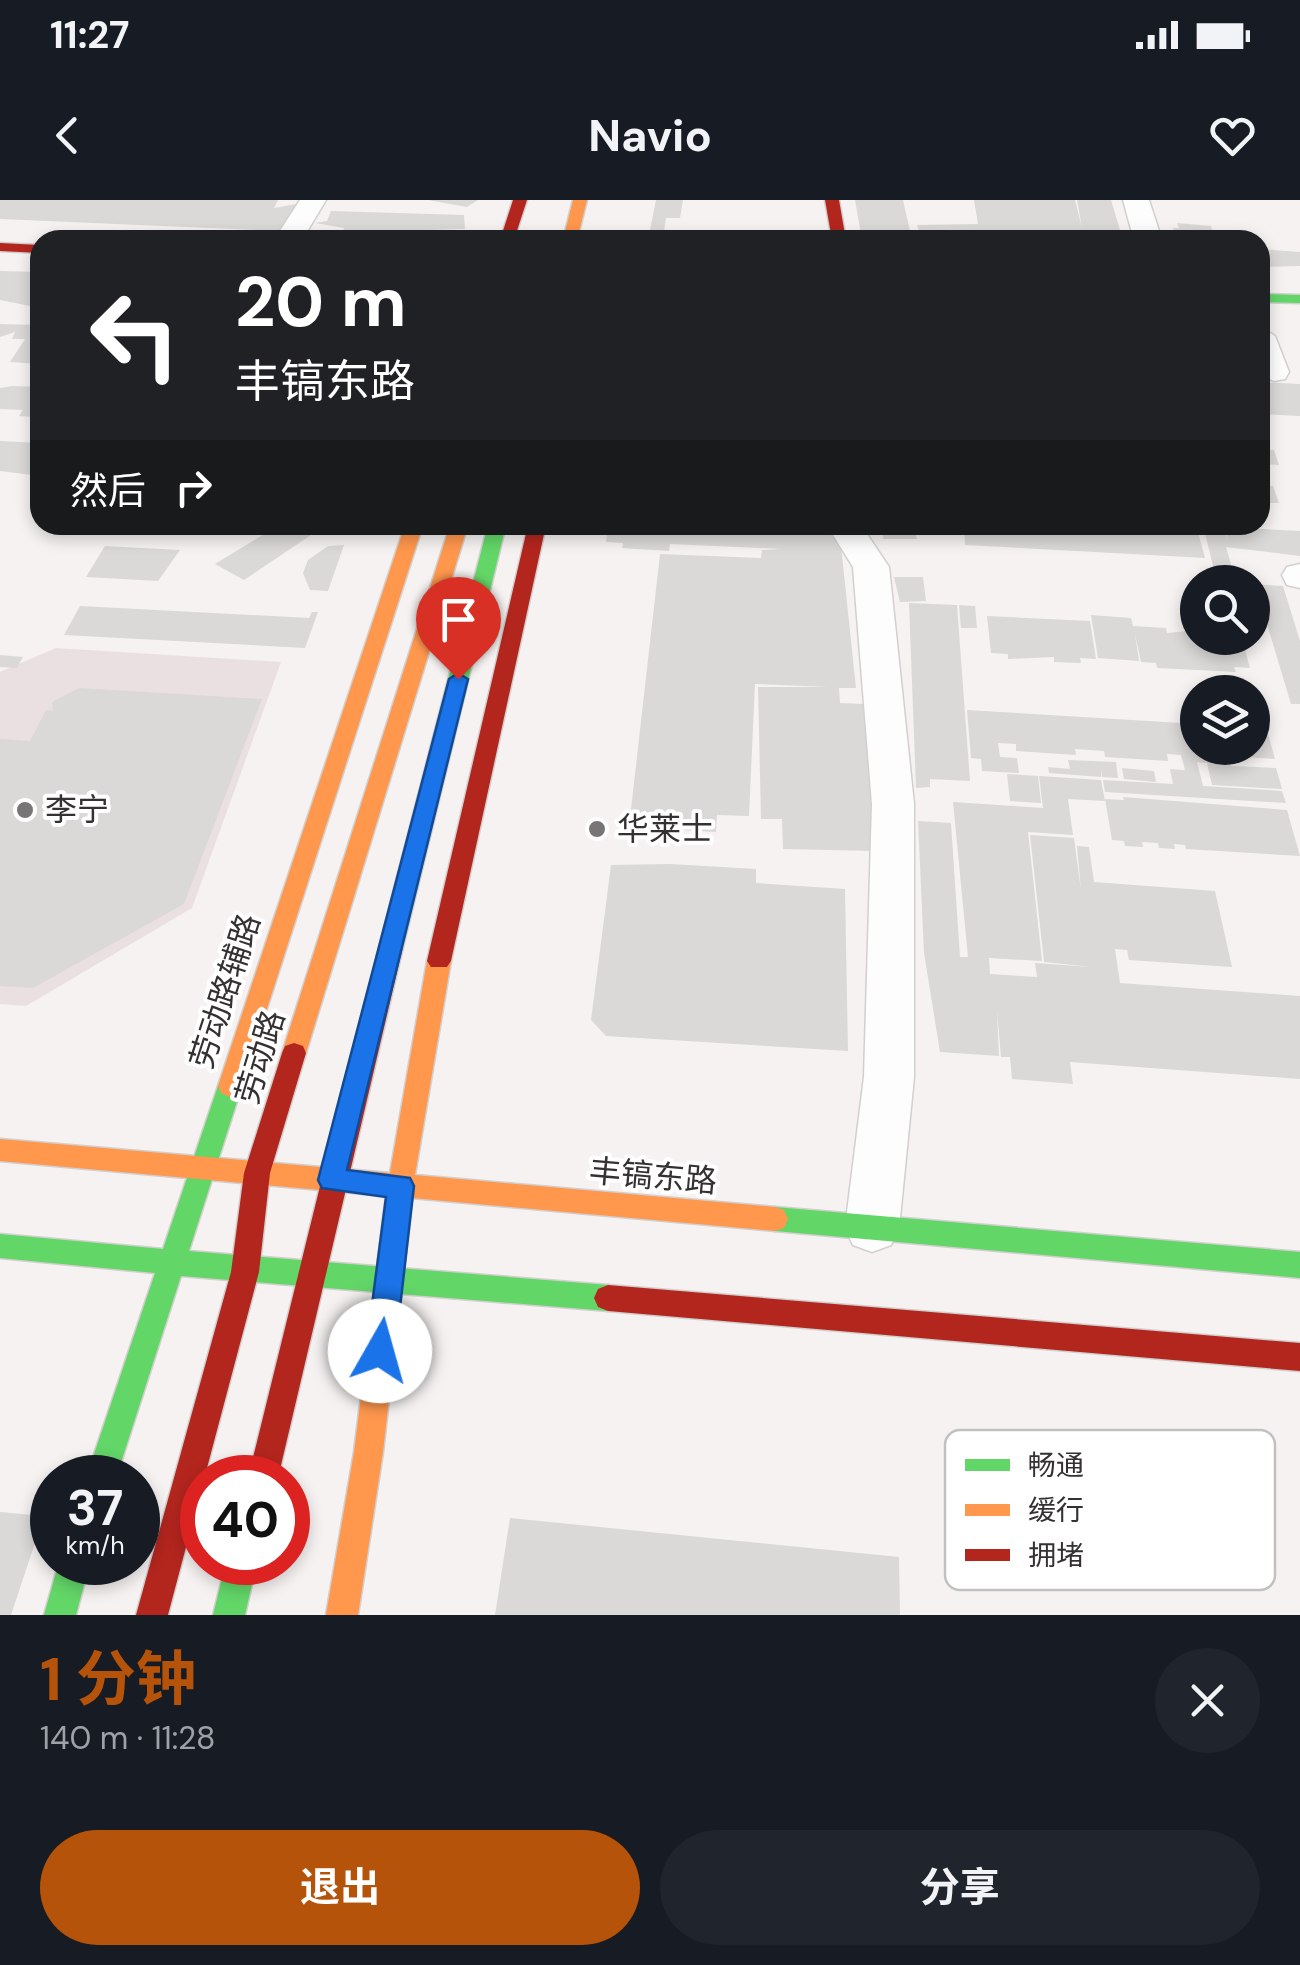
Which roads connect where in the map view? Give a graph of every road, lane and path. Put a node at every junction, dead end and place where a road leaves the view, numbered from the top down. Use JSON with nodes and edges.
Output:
{"nodes":[{"id":1,"x":313,"y":200,"type":"edge"},
{"id":2,"x":520,"y":200,"type":"edge"},
{"id":3,"x":580,"y":200,"type":"edge"},
{"id":4,"x":832,"y":200,"type":"edge"},
{"id":5,"x":1136,"y":200,"type":"edge"},
{"id":6,"x":294,"y":230,"type":"edge"},
{"id":7,"x":511,"y":230,"type":"edge"},
{"id":8,"x":572,"y":230,"type":"edge"},
{"id":9,"x":837,"y":230,"type":"edge"},
{"id":10,"x":1145,"y":230,"type":"edge"},
{"id":11,"x":0,"y":247,"type":"edge"},
{"id":12,"x":30,"y":248,"type":"edge"},
{"id":13,"x":1270,"y":298,"type":"edge"},
{"id":14,"x":1300,"y":300,"type":"edge"},
{"id":15,"x":1270,"y":362,"type":"edge"},
{"id":16,"x":1274,"y":372,"type":"dead end"},
{"id":17,"x":411,"y":535,"type":"edge"},
{"id":18,"x":456,"y":535,"type":"edge"},
{"id":19,"x":495,"y":535,"type":"edge"},
{"id":20,"x":535,"y":535,"type":"edge"},
{"id":21,"x":851,"y":535,"type":"edge"},
{"id":22,"x":0,"y":1150,"type":"edge"},
{"id":23,"x":201,"y":1168,"type":"junction"},
{"id":24,"x":258,"y":1173,"type":"junction"},
{"id":25,"x":332,"y":1180,"type":"junction"},
{"id":26,"x":401,"y":1186,"type":"junction"},
{"id":27,"x":872,"y":1228,"type":"junction"},
{"id":28,"x":0,"y":1246,"type":"edge"},
{"id":29,"x":169,"y":1264,"type":"junction"},
{"id":30,"x":1300,"y":1265,"type":"edge"},
{"id":31,"x":244,"y":1272,"type":"junction"},
{"id":32,"x":314,"y":1273,"type":"junction"},
{"id":33,"x":389,"y":1279,"type":"junction"},
{"id":34,"x":1300,"y":1357,"type":"edge"},
{"id":35,"x":107,"y":1455,"type":"edge"},
{"id":36,"x":269,"y":1455,"type":"edge"},
{"id":37,"x":68,"y":1585,"type":"edge"},
{"id":38,"x":236,"y":1585,"type":"edge"},
{"id":39,"x":60,"y":1615,"type":"edge"},
{"id":40,"x":152,"y":1615,"type":"edge"},
{"id":41,"x":229,"y":1615,"type":"edge"},
{"id":42,"x":342,"y":1615,"type":"edge"}],
"edges":[{"from":1,"to":6,"type":"street"},
{"from":2,"to":7,"type":"main road"},
{"from":3,"to":8,"type":"main road"},
{"from":4,"to":9,"type":"main road"},
{"from":5,"to":10,"type":"street"},
{"from":11,"to":12,"type":"main road"},
{"from":13,"to":14,"type":"main road"},
{"from":15,"to":16,"type":"street"},
{"from":17,"to":23,"type":"main road","name":"劳动路辅路"},
{"from":18,"to":24,"type":"main road","name":"劳动路"},
{"from":19,"to":25,"type":"main road"},
{"from":20,"to":26,"type":"main road"},
{"from":21,"to":27,"type":"street"},
{"from":22,"to":23,"type":"main road","name":"丰镐东路"},
{"from":23,"to":24,"type":"main road","name":"丰镐东路"},
{"from":23,"to":29,"type":"main road","name":"劳动路辅路"},
{"from":24,"to":25,"type":"main road","name":"丰镐东路"},
{"from":24,"to":31,"type":"main road","name":"劳动路"},
{"from":25,"to":26,"type":"main road","name":"丰镐东路"},
{"from":25,"to":32,"type":"main road"},
{"from":26,"to":27,"type":"main road","name":"丰镐东路"},
{"from":26,"to":33,"type":"main road"},
{"from":27,"to":30,"type":"main road","name":"丰镐东路"},
{"from":28,"to":29,"type":"main road"},
{"from":29,"to":31,"type":"main road"},
{"from":29,"to":35,"type":"main road","name":"劳动路辅路"},
{"from":31,"to":32,"type":"main road"},
{"from":31,"to":40,"type":"main road","name":"劳动路"},
{"from":32,"to":33,"type":"main road"},
{"from":32,"to":36,"type":"main road"},
{"from":33,"to":34,"type":"main road"},
{"from":33,"to":42,"type":"main road"},
{"from":37,"to":39,"type":"main road"},
{"from":38,"to":41,"type":"main road"}]}
